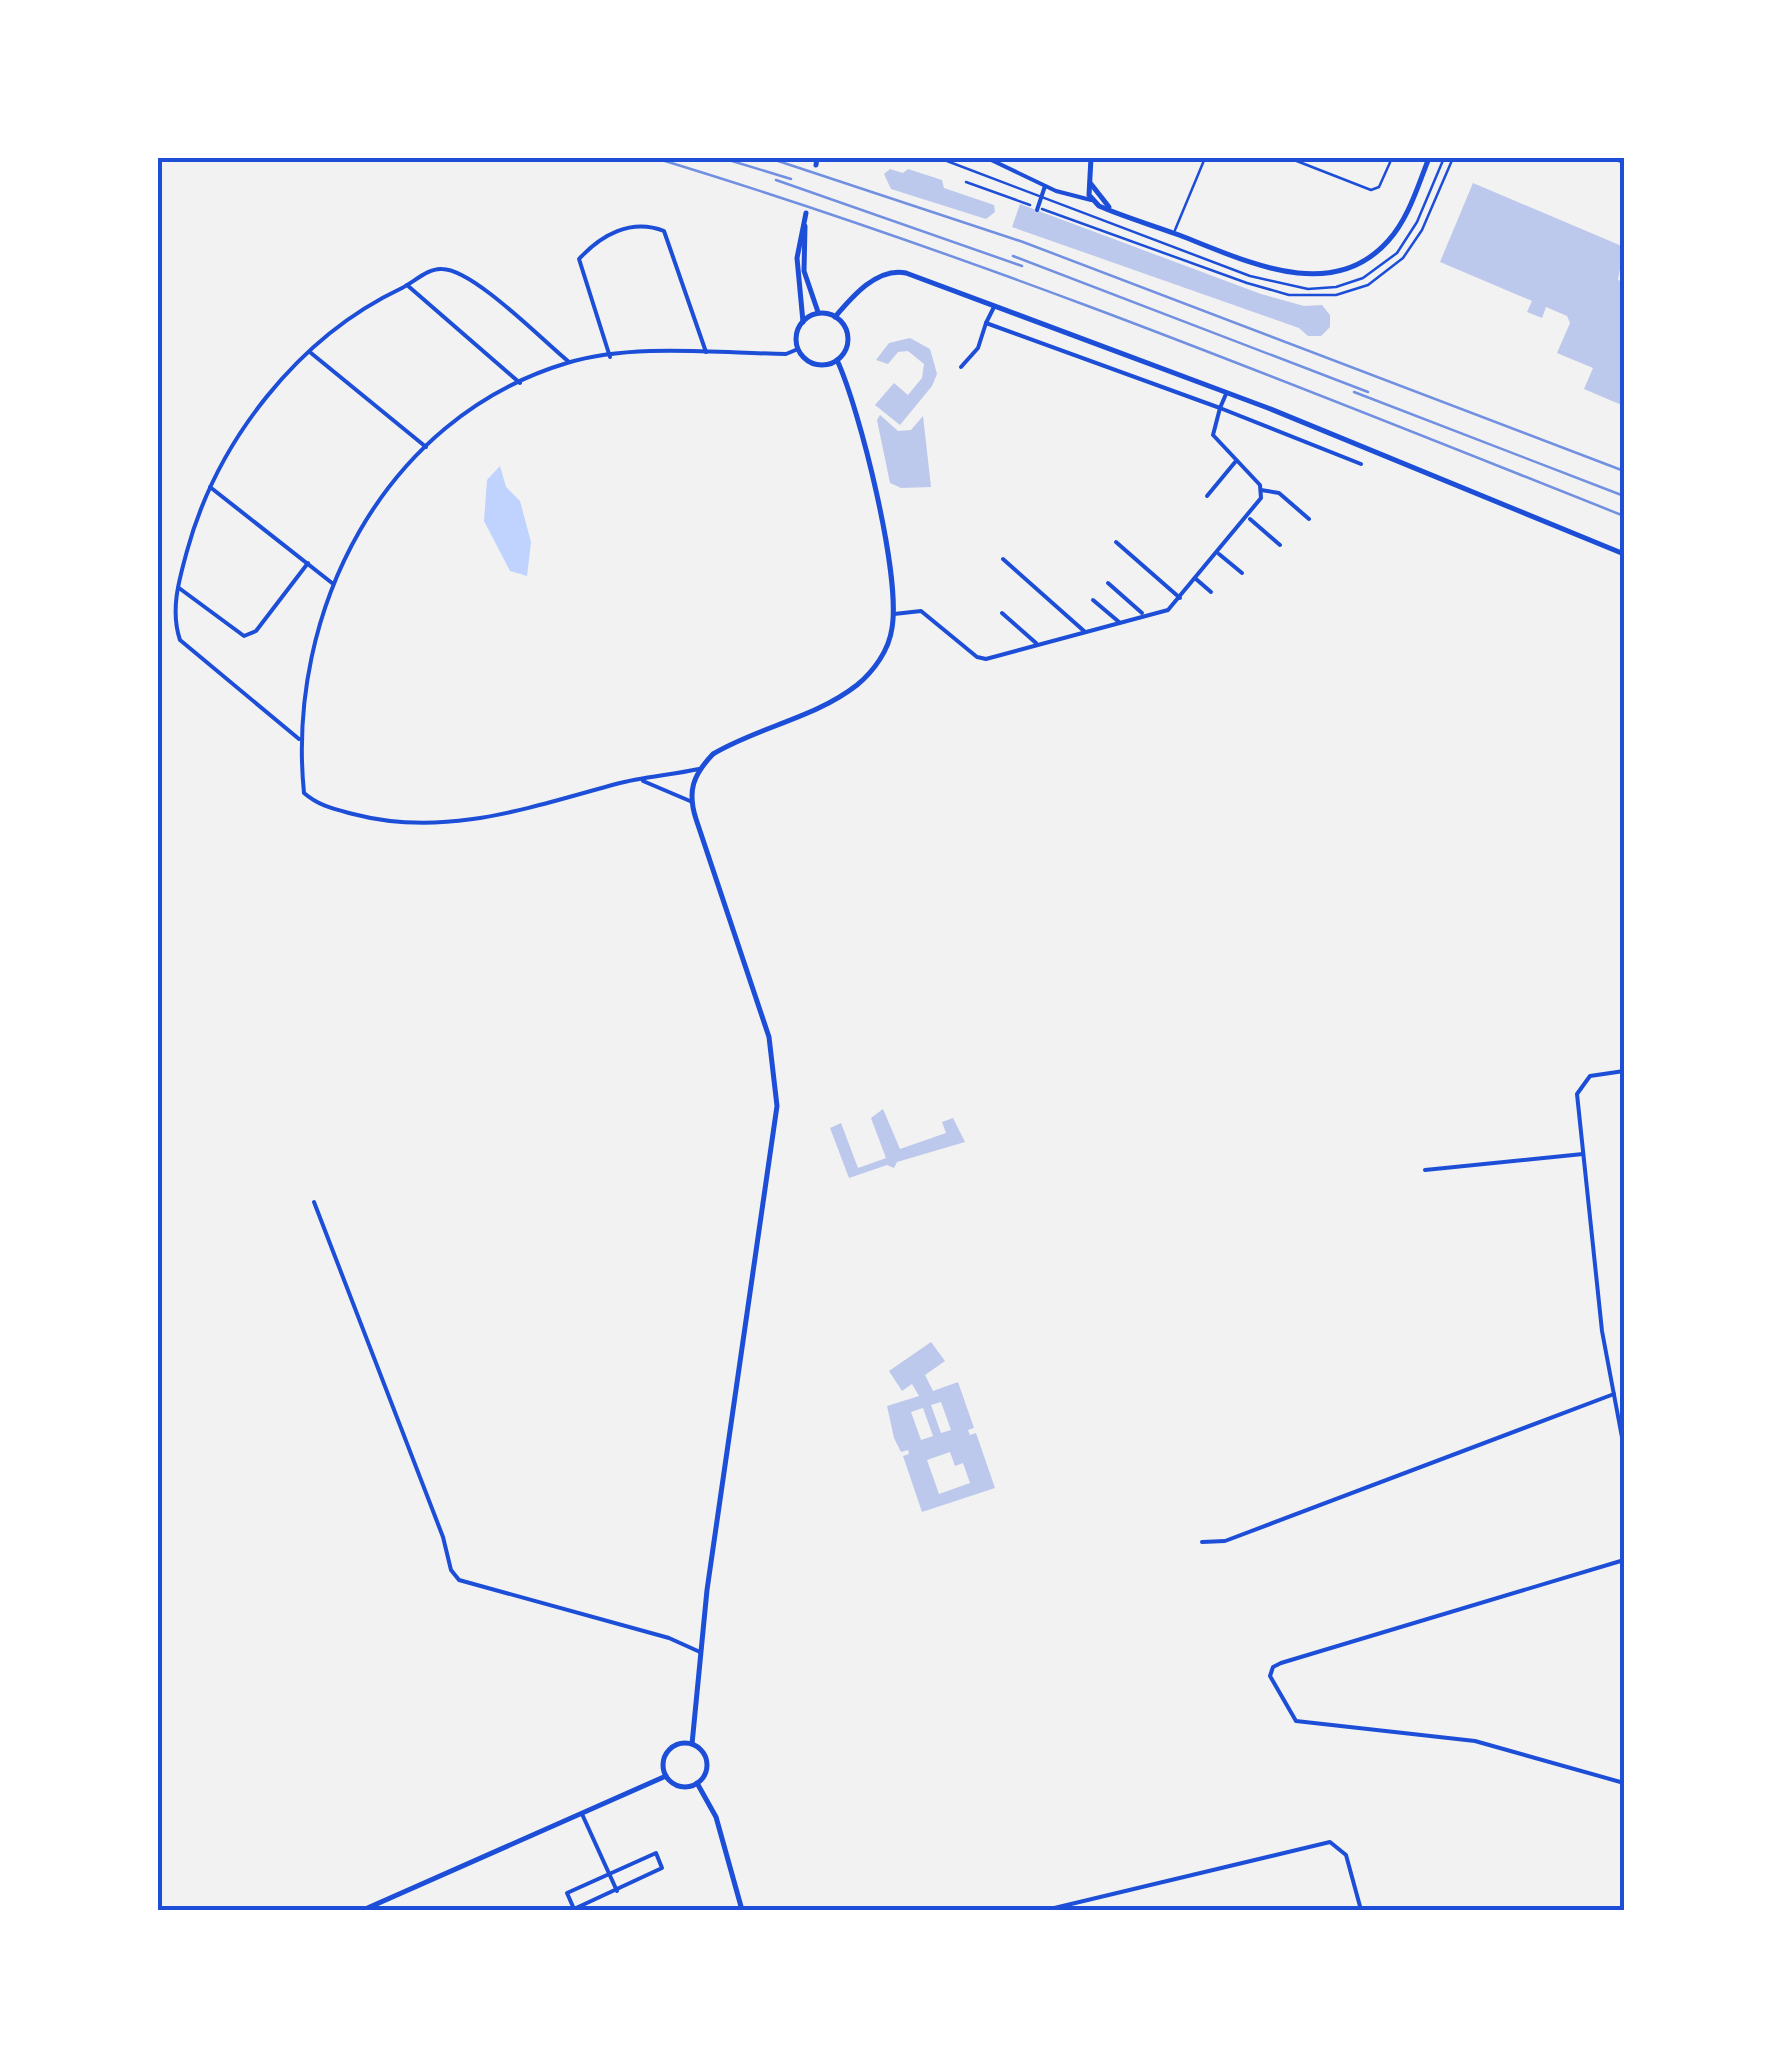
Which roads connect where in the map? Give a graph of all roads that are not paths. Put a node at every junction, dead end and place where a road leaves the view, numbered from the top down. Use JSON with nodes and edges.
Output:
{"nodes":[{"id":1,"x":939,"y":158,"type":"edge"},
{"id":2,"x":958,"y":158,"type":"edge"},
{"id":3,"x":987,"y":158,"type":"edge"},
{"id":4,"x":1090,"y":158,"type":"edge"},
{"id":5,"x":1205,"y":158,"type":"edge"},
{"id":6,"x":1289,"y":158,"type":"edge"},
{"id":7,"x":1392,"y":158,"type":"edge"},
{"id":8,"x":1430,"y":158,"type":"edge"},
{"id":9,"x":1444,"y":158,"type":"edge"},
{"id":10,"x":1613,"y":158,"type":"edge"},
{"id":11,"x":1624,"y":162,"type":"edge"},
{"id":12,"x":958,"y":166,"type":"junction"},
{"id":13,"x":1090,"y":182,"type":"junction"},
{"id":14,"x":1046,"y":186,"type":"junction"},
{"id":15,"x":1041,"y":197,"type":"junction"},
{"id":16,"x":1091,"y":200,"type":"junction"},
{"id":17,"x":1037,"y":210,"type":"dead end"},
{"id":18,"x":1112,"y":210,"type":"junction"},
{"id":19,"x":1174,"y":233,"type":"junction"},
{"id":20,"x":408,"y":286,"type":"junction"},
{"id":21,"x":994,"y":307,"type":"junction"},
{"id":22,"x":818,"y":313,"type":"junction"},
{"id":23,"x":835,"y":316,"type":"junction"},
{"id":24,"x":803,"y":322,"type":"junction"},
{"id":25,"x":986,"y":323,"type":"junction"},
{"id":26,"x":798,"y":349,"type":"junction"},
{"id":27,"x":706,"y":352,"type":"junction"},
{"id":28,"x":311,"y":353,"type":"junction"},
{"id":29,"x":610,"y":357,"type":"junction"},
{"id":30,"x":837,"y":360,"type":"junction"},
{"id":31,"x":568,"y":362,"type":"junction"},
{"id":32,"x":961,"y":367,"type":"dead end"},
{"id":33,"x":520,"y":383,"type":"junction"},
{"id":34,"x":1226,"y":394,"type":"junction"},
{"id":35,"x":1220,"y":408,"type":"junction"},
{"id":36,"x":426,"y":448,"type":"junction"},
{"id":37,"x":1236,"y":460,"type":"junction"},
{"id":38,"x":1361,"y":464,"type":"dead end"},
{"id":39,"x":209,"y":487,"type":"junction"},
{"id":40,"x":1261,"y":490,"type":"junction"},
{"id":41,"x":1207,"y":496,"type":"dead end"},
{"id":42,"x":1248,"y":518,"type":"junction"},
{"id":43,"x":1309,"y":520,"type":"dead end"},
{"id":44,"x":1116,"y":542,"type":"dead end"},
{"id":45,"x":1280,"y":545,"type":"dead end"},
{"id":46,"x":1218,"y":554,"type":"junction"},
{"id":47,"x":1624,"y":554,"type":"edge"},
{"id":48,"x":1003,"y":560,"type":"dead end"},
{"id":49,"x":308,"y":563,"type":"junction"},
{"id":50,"x":1242,"y":574,"type":"dead end"},
{"id":51,"x":1196,"y":579,"type":"junction"},
{"id":52,"x":332,"y":583,"type":"junction"},
{"id":53,"x":1108,"y":583,"type":"dead end"},
{"id":54,"x":177,"y":586,"type":"junction"},
{"id":55,"x":1210,"y":592,"type":"dead end"},
{"id":56,"x":1180,"y":598,"type":"junction"},
{"id":57,"x":1093,"y":600,"type":"dead end"},
{"id":58,"x":1002,"y":613,"type":"dead end"},
{"id":59,"x":894,"y":614,"type":"junction"},
{"id":60,"x":1144,"y":615,"type":"junction"},
{"id":61,"x":1118,"y":622,"type":"junction"},
{"id":62,"x":1084,"y":631,"type":"junction"},
{"id":63,"x":1038,"y":644,"type":"junction"},
{"id":64,"x":299,"y":739,"type":"junction"},
{"id":65,"x":698,"y":768,"type":"junction"},
{"id":66,"x":643,"y":781,"type":"junction"},
{"id":67,"x":690,"y":802,"type":"junction"},
{"id":68,"x":1624,"y":1071,"type":"edge"},
{"id":69,"x":1583,"y":1154,"type":"junction"},
{"id":70,"x":1425,"y":1170,"type":"dead end"},
{"id":71,"x":314,"y":1202,"type":"dead end"},
{"id":72,"x":1614,"y":1394,"type":"junction"},
{"id":73,"x":1624,"y":1448,"type":"edge"},
{"id":74,"x":1202,"y":1542,"type":"dead end"},
{"id":75,"x":1624,"y":1560,"type":"edge"},
{"id":76,"x":700,"y":1652,"type":"junction"},
{"id":77,"x":692,"y":1744,"type":"junction"},
{"id":78,"x":666,"y":1776,"type":"junction"},
{"id":79,"x":697,"y":1783,"type":"junction"},
{"id":80,"x":1624,"y":1783,"type":"edge"},
{"id":81,"x":582,"y":1814,"type":"junction"},
{"id":82,"x":608,"y":1874,"type":"junction"},
{"id":83,"x":617,"y":1892,"type":"junction"},
{"id":84,"x":363,"y":1910,"type":"edge"},
{"id":85,"x":742,"y":1910,"type":"edge"},
{"id":86,"x":1046,"y":1910,"type":"edge"},
{"id":87,"x":1361,"y":1910,"type":"edge"}],
"edges":[{"from":1,"to":12,"type":"lane"},
{"from":2,"to":12,"type":"lane"},
{"from":3,"to":14,"type":"street"},
{"from":4,"to":13,"type":"street"},
{"from":5,"to":19,"type":"lane"},
{"from":6,"to":7,"type":"lane"},
{"from":8,"to":19,"type":"street"},
{"from":9,"to":15,"type":"lane"},
{"from":10,"to":11,"type":"street"},
{"from":12,"to":15,"type":"lane"},
{"from":13,"to":16,"type":"street"},
{"from":13,"to":18,"type":"street"},
{"from":14,"to":15,"type":"street"},
{"from":14,"to":16,"type":"street"},
{"from":15,"to":17,"type":"street"},
{"from":16,"to":18,"type":"street"},
{"from":18,"to":19,"type":"street"},
{"from":20,"to":28,"type":"street"},
{"from":20,"to":31,"type":"street"},
{"from":20,"to":33,"type":"street"},
{"from":21,"to":23,"type":"street"},
{"from":21,"to":25,"type":"street"},
{"from":21,"to":34,"type":"street"},
{"from":22,"to":23,"type":"street"},
{"from":22,"to":24,"type":"street"},
{"from":22,"to":24,"type":"street"},
{"from":23,"to":30,"type":"street"},
{"from":24,"to":26,"type":"street"},
{"from":25,"to":32,"type":"street"},
{"from":25,"to":35,"type":"street"},
{"from":26,"to":27,"type":"street"},
{"from":26,"to":30,"type":"street"},
{"from":27,"to":29,"type":"street"},
{"from":27,"to":29,"type":"street"},
{"from":28,"to":36,"type":"street"},
{"from":28,"to":39,"type":"street"},
{"from":29,"to":31,"type":"street"},
{"from":30,"to":59,"type":"street"},
{"from":31,"to":33,"type":"street"},
{"from":33,"to":36,"type":"street"},
{"from":34,"to":35,"type":"street"},
{"from":34,"to":47,"type":"street"},
{"from":35,"to":37,"type":"street"},
{"from":35,"to":38,"type":"street"},
{"from":36,"to":52,"type":"street"},
{"from":37,"to":40,"type":"street"},
{"from":37,"to":41,"type":"street"},
{"from":39,"to":49,"type":"street"},
{"from":39,"to":54,"type":"street"},
{"from":40,"to":42,"type":"street"},
{"from":40,"to":43,"type":"street"},
{"from":42,"to":45,"type":"street"},
{"from":42,"to":46,"type":"street"},
{"from":44,"to":56,"type":"street"},
{"from":46,"to":50,"type":"street"},
{"from":46,"to":51,"type":"street"},
{"from":48,"to":62,"type":"street"},
{"from":49,"to":52,"type":"street"},
{"from":49,"to":54,"type":"street"},
{"from":51,"to":55,"type":"street"},
{"from":51,"to":56,"type":"street"},
{"from":52,"to":64,"type":"street"},
{"from":53,"to":60,"type":"street"},
{"from":54,"to":64,"type":"street"},
{"from":56,"to":60,"type":"street"},
{"from":57,"to":61,"type":"street"},
{"from":58,"to":63,"type":"street"},
{"from":59,"to":63,"type":"street"},
{"from":59,"to":65,"type":"street"},
{"from":60,"to":61,"type":"street"},
{"from":61,"to":62,"type":"street"},
{"from":62,"to":63,"type":"street"},
{"from":64,"to":66,"type":"street"},
{"from":65,"to":66,"type":"street"},
{"from":65,"to":67,"type":"street"},
{"from":66,"to":67,"type":"street"},
{"from":67,"to":76,"type":"street"},
{"from":68,"to":69,"type":"street"},
{"from":69,"to":70,"type":"street"},
{"from":69,"to":72,"type":"street"},
{"from":71,"to":76,"type":"street"},
{"from":72,"to":73,"type":"street"},
{"from":72,"to":74,"type":"street"},
{"from":75,"to":80,"type":"street"},
{"from":76,"to":77,"type":"street"},
{"from":77,"to":78,"type":"street"},
{"from":77,"to":79,"type":"street"},
{"from":78,"to":79,"type":"street"},
{"from":78,"to":81,"type":"street"},
{"from":79,"to":85,"type":"street"},
{"from":81,"to":82,"type":"street"},
{"from":81,"to":84,"type":"street"},
{"from":82,"to":83,"type":"street"},
{"from":82,"to":83,"type":"street"},
{"from":82,"to":83,"type":"street"},
{"from":86,"to":87,"type":"street"}]}
